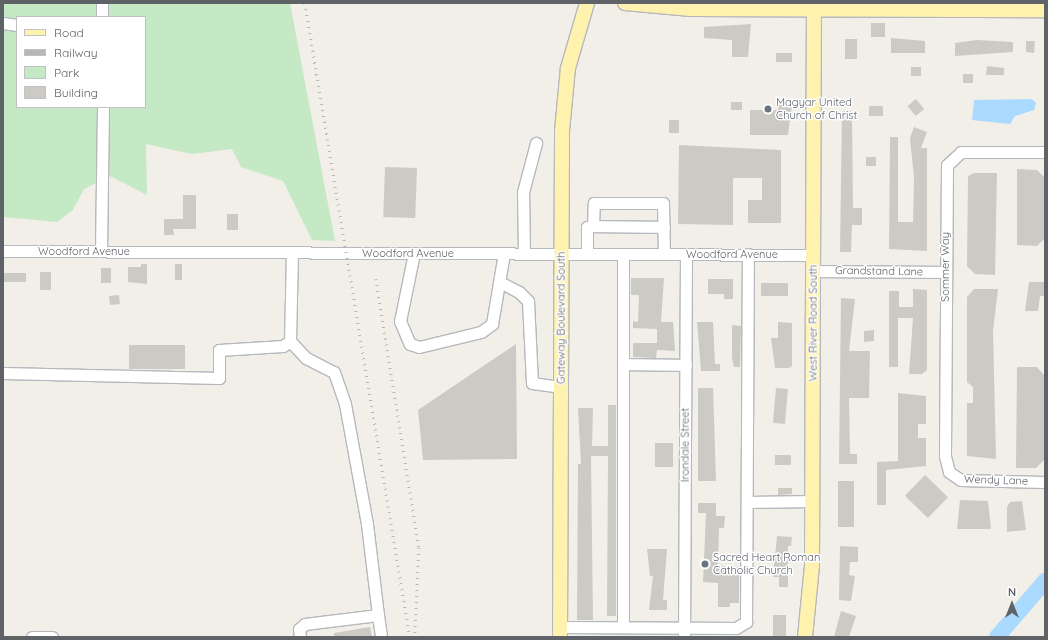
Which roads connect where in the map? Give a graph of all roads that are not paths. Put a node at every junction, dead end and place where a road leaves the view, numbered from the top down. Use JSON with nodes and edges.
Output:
{"nodes":[{"id":1,"x":102,"y":3,"type":"edge"},
{"id":2,"x":587,"y":3,"type":"edge"},
{"id":3,"x":627,"y":3,"type":"edge"},
{"id":4,"x":814,"y":6,"type":"edge"},
{"id":5,"x":1045,"y":10,"type":"edge"},
{"id":6,"x":102,"y":16,"type":"edge"},
{"id":7,"x":3,"y":23,"type":"edge"},
{"id":8,"x":16,"y":26,"type":"edge"},
{"id":9,"x":103,"y":108,"type":"edge"},
{"id":10,"x":536,"y":143,"type":"dead end"},
{"id":11,"x":1045,"y":152,"type":"edge"},
{"id":12,"x":592,"y":226,"type":"junction"},
{"id":13,"x":664,"y":227,"type":"junction"},
{"id":14,"x":3,"y":251,"type":"edge"},
{"id":15,"x":101,"y":251,"type":"junction"},
{"id":16,"x":292,"y":253,"type":"junction"},
{"id":17,"x":414,"y":253,"type":"junction"},
{"id":18,"x":504,"y":253,"type":"junction"},
{"id":19,"x":524,"y":253,"type":"junction"},
{"id":20,"x":561,"y":253,"type":"junction"},
{"id":21,"x":587,"y":253,"type":"junction"},
{"id":22,"x":623,"y":254,"type":"junction"},
{"id":23,"x":664,"y":254,"type":"junction"},
{"id":24,"x":686,"y":254,"type":"junction"},
{"id":25,"x":748,"y":254,"type":"junction"},
{"id":26,"x":814,"y":255,"type":"junction"},
{"id":27,"x":814,"y":271,"type":"junction"},
{"id":28,"x":945,"y":272,"type":"junction"},
{"id":29,"x":500,"y":282,"type":"junction"},
{"id":30,"x":290,"y":340,"type":"junction"},
{"id":31,"x":623,"y":364,"type":"junction"},
{"id":32,"x":686,"y":365,"type":"junction"},
{"id":33,"x":3,"y":373,"type":"edge"},
{"id":34,"x":560,"y":387,"type":"junction"},
{"id":35,"x":949,"y":472,"type":"joint"},
{"id":36,"x":1045,"y":482,"type":"edge"},
{"id":37,"x":813,"y":501,"type":"junction"},
{"id":38,"x":748,"y":502,"type":"junction"},
{"id":39,"x":378,"y":615,"type":"junction"},
{"id":40,"x":623,"y":627,"type":"junction"},
{"id":41,"x":560,"y":632,"type":"edge"},
{"id":42,"x":684,"y":632,"type":"edge"},
{"id":43,"x":32,"y":637,"type":"edge"},
{"id":44,"x":52,"y":637,"type":"edge"},
{"id":45,"x":300,"y":637,"type":"edge"},
{"id":46,"x":381,"y":637,"type":"edge"},
{"id":47,"x":805,"y":637,"type":"edge"}],
"edges":[{"from":1,"to":6,"type":"street"},
{"from":2,"to":20,"type":"main road","name":"Gateway Boulevard South"},
{"from":3,"to":4,"type":"main road"},
{"from":4,"to":5,"type":"main road"},
{"from":4,"to":26,"type":"main road","name":"West River Road South"},
{"from":7,"to":8,"type":"street"},
{"from":9,"to":15,"type":"street"},
{"from":10,"to":19,"type":"street"},
{"from":11,"to":28,"type":"street","name":"Sommer Way"},
{"from":12,"to":13,"type":"street"},
{"from":12,"to":13,"type":"street"},
{"from":12,"to":21,"type":"street"},
{"from":13,"to":23,"type":"street"},
{"from":14,"to":15,"type":"street","name":"Woodford Avenue"},
{"from":15,"to":16,"type":"street","name":"Woodford Avenue"},
{"from":16,"to":17,"type":"street","name":"Woodford Avenue"},
{"from":16,"to":30,"type":"street"},
{"from":17,"to":18,"type":"street","name":"Woodford Avenue"},
{"from":17,"to":29,"type":"street"},
{"from":18,"to":19,"type":"street","name":"Woodford Avenue"},
{"from":18,"to":29,"type":"street"},
{"from":19,"to":20,"type":"street","name":"Woodford Avenue"},
{"from":20,"to":21,"type":"street","name":"Woodford Avenue"},
{"from":20,"to":34,"type":"main road","name":"Gateway Boulevard South"},
{"from":21,"to":22,"type":"street","name":"Woodford Avenue"},
{"from":22,"to":23,"type":"street","name":"Woodford Avenue"},
{"from":22,"to":31,"type":"street"},
{"from":23,"to":24,"type":"street","name":"Woodford Avenue"},
{"from":24,"to":25,"type":"street","name":"Woodford Avenue"},
{"from":24,"to":32,"type":"street","name":"Irondale Street"},
{"from":25,"to":26,"type":"street","name":"Woodford Avenue"},
{"from":25,"to":38,"type":"street"},
{"from":26,"to":27,"type":"main road","name":"West River Road South"},
{"from":27,"to":28,"type":"street","name":"Grandstand Lane"},
{"from":27,"to":37,"type":"main road","name":"West River Road South"},
{"from":28,"to":35,"type":"street","name":"Sommer Way"},
{"from":29,"to":34,"type":"street"},
{"from":30,"to":33,"type":"street"},
{"from":30,"to":39,"type":"street"},
{"from":31,"to":32,"type":"street"},
{"from":31,"to":40,"type":"street"},
{"from":32,"to":42,"type":"street","name":"Irondale Street"},
{"from":34,"to":41,"type":"main road","name":"Gateway Boulevard South"},
{"from":35,"to":36,"type":"street","name":"Wendy Lane"},
{"from":37,"to":38,"type":"street"},
{"from":37,"to":47,"type":"main road","name":"West River Road South"},
{"from":38,"to":42,"type":"street"},
{"from":39,"to":45,"type":"street"},
{"from":39,"to":46,"type":"street"},
{"from":40,"to":41,"type":"street"},
{"from":40,"to":42,"type":"street"},
{"from":43,"to":44,"type":"street"}]}
